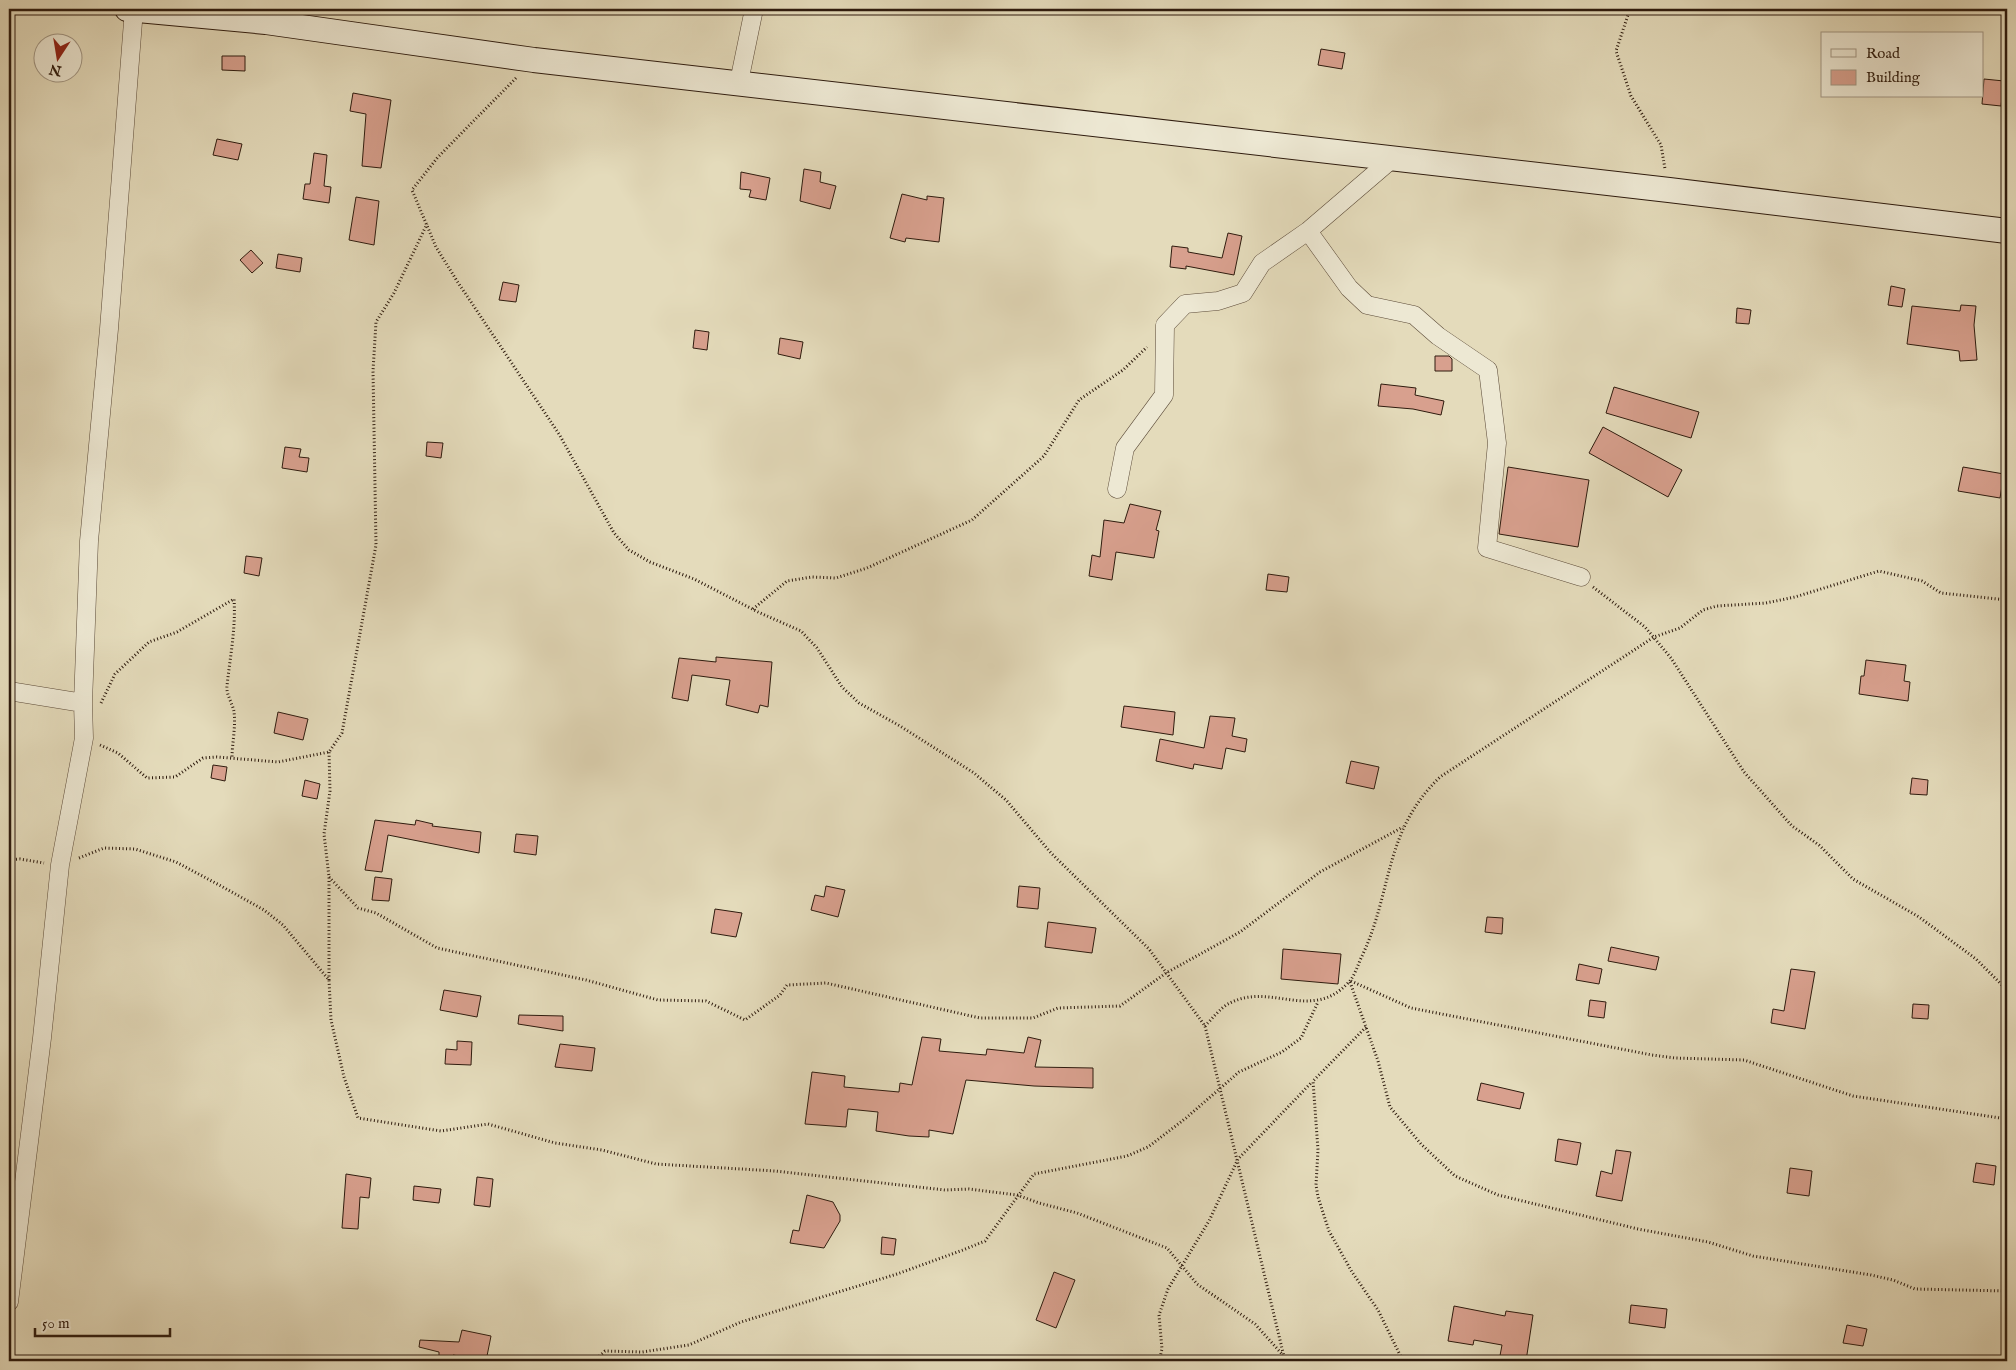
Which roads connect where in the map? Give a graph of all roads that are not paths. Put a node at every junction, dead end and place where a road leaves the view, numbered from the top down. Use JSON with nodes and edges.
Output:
{"nodes":[{"id":1,"x":131,"y":9,"type":"edge"},
{"id":2,"x":754,"y":9,"type":"edge"},
{"id":3,"x":739,"y":82,"type":"junction"},
{"id":4,"x":1392,"y":159,"type":"junction"},
{"id":5,"x":1308,"y":231,"type":"junction"},
{"id":6,"x":2007,"y":232,"type":"edge"},
{"id":7,"x":1117,"y":489,"type":"dead end"},
{"id":8,"x":1581,"y":577,"type":"road end"},
{"id":9,"x":9,"y":691,"type":"edge"},
{"id":10,"x":91,"y":704,"type":"junction"},
{"id":11,"x":9,"y":1302,"type":"edge"}],
"edges":[{"from":1,"to":3,"type":"street"},
{"from":1,"to":10,"type":"street"},
{"from":2,"to":3,"type":"street"},
{"from":3,"to":4,"type":"street"},
{"from":4,"to":5,"type":"street"},
{"from":4,"to":6,"type":"street"},
{"from":5,"to":7,"type":"street"},
{"from":5,"to":8,"type":"street"},
{"from":9,"to":10,"type":"street"},
{"from":10,"to":11,"type":"street"}]}
